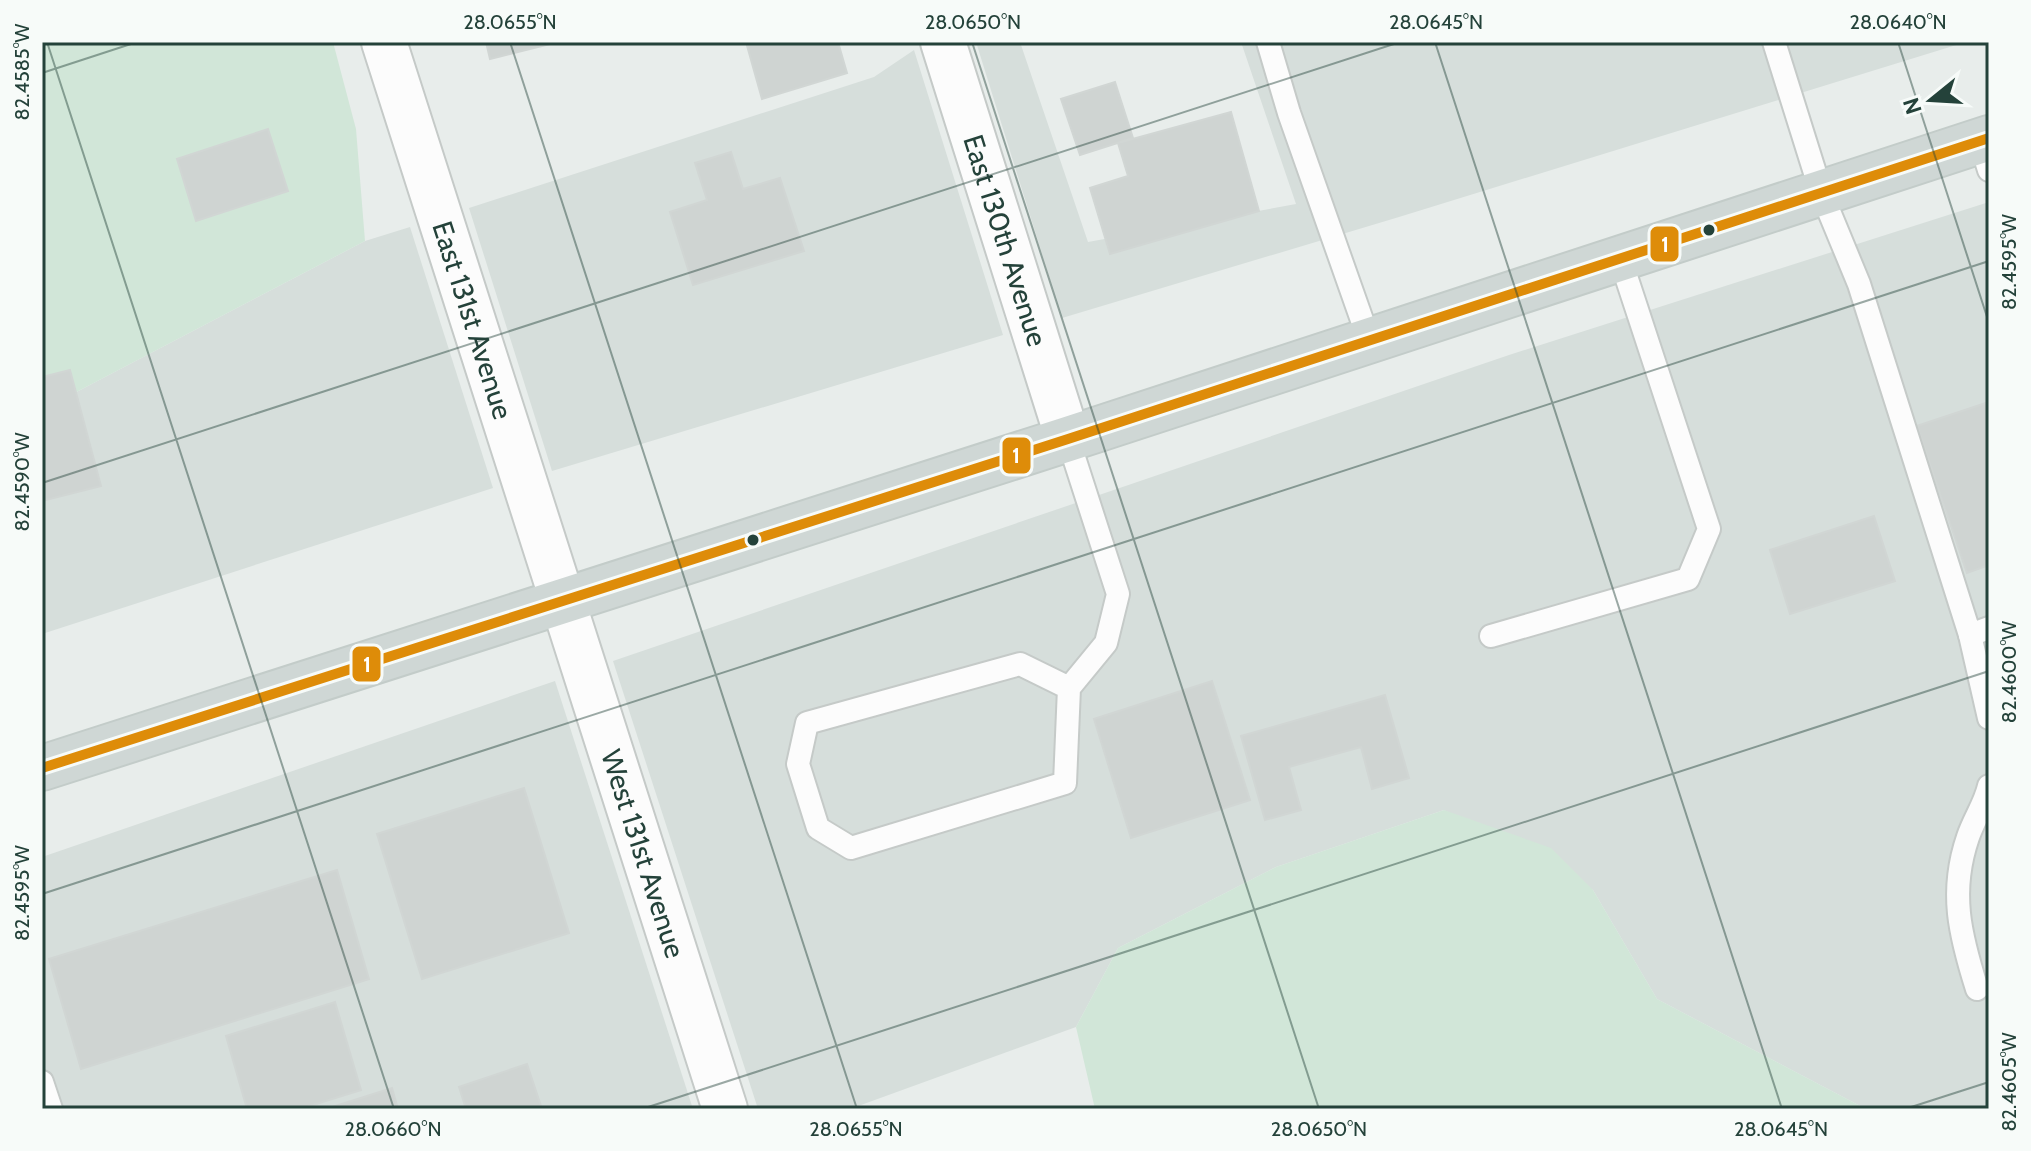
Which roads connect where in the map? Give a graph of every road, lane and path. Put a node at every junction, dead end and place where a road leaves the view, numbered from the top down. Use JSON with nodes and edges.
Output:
{"nodes":[{"id":1,"x":384,"y":42,"type":"edge"},
{"id":2,"x":943,"y":42,"type":"edge"},
{"id":3,"x":1268,"y":42,"type":"edge"},
{"id":4,"x":1774,"y":42,"type":"edge"},
{"id":5,"x":1986,"y":149,"type":"edge"},
{"id":6,"x":1821,"y":192,"type":"junction"},
{"id":7,"x":1620,"y":258,"type":"junction"},
{"id":8,"x":1369,"y":340,"type":"junction"},
{"id":9,"x":1068,"y":439,"type":"junction"},
{"id":10,"x":561,"y":600,"type":"junction"},
{"id":11,"x":1980,"y":632,"type":"edge"},
{"id":12,"x":1491,"y":636,"type":"dead end"},
{"id":13,"x":1069,"y":688,"type":"junction"},
{"id":14,"x":1989,"y":718,"type":"edge"},
{"id":15,"x":42,"y":768,"type":"edge"},
{"id":16,"x":1989,"y":786,"type":"edge"},
{"id":17,"x":1977,"y":989,"type":"dead end"},
{"id":18,"x":42,"y":1082,"type":"edge"},
{"id":19,"x":51,"y":1109,"type":"edge"},
{"id":20,"x":725,"y":1109,"type":"edge"}],
"edges":[{"from":1,"to":10,"type":"street","name":"East 131st Avenue"},
{"from":2,"to":9,"type":"street","name":"East 130th Avenue"},
{"from":3,"to":8,"type":"lane"},
{"from":4,"to":6,"type":"lane"},
{"from":5,"to":6,"type":"main road"},
{"from":6,"to":7,"type":"main road"},
{"from":6,"to":11,"type":"lane"},
{"from":7,"to":8,"type":"main road"},
{"from":7,"to":12,"type":"lane"},
{"from":8,"to":9,"type":"main road"},
{"from":9,"to":10,"type":"main road"},
{"from":9,"to":13,"type":"lane"},
{"from":10,"to":15,"type":"main road"},
{"from":10,"to":20,"type":"street","name":"West 131st Avenue"},
{"from":11,"to":14,"type":"lane"},
{"from":13,"to":13,"type":"lane"},
{"from":16,"to":17,"type":"lane"},
{"from":18,"to":19,"type":"lane"}]}
